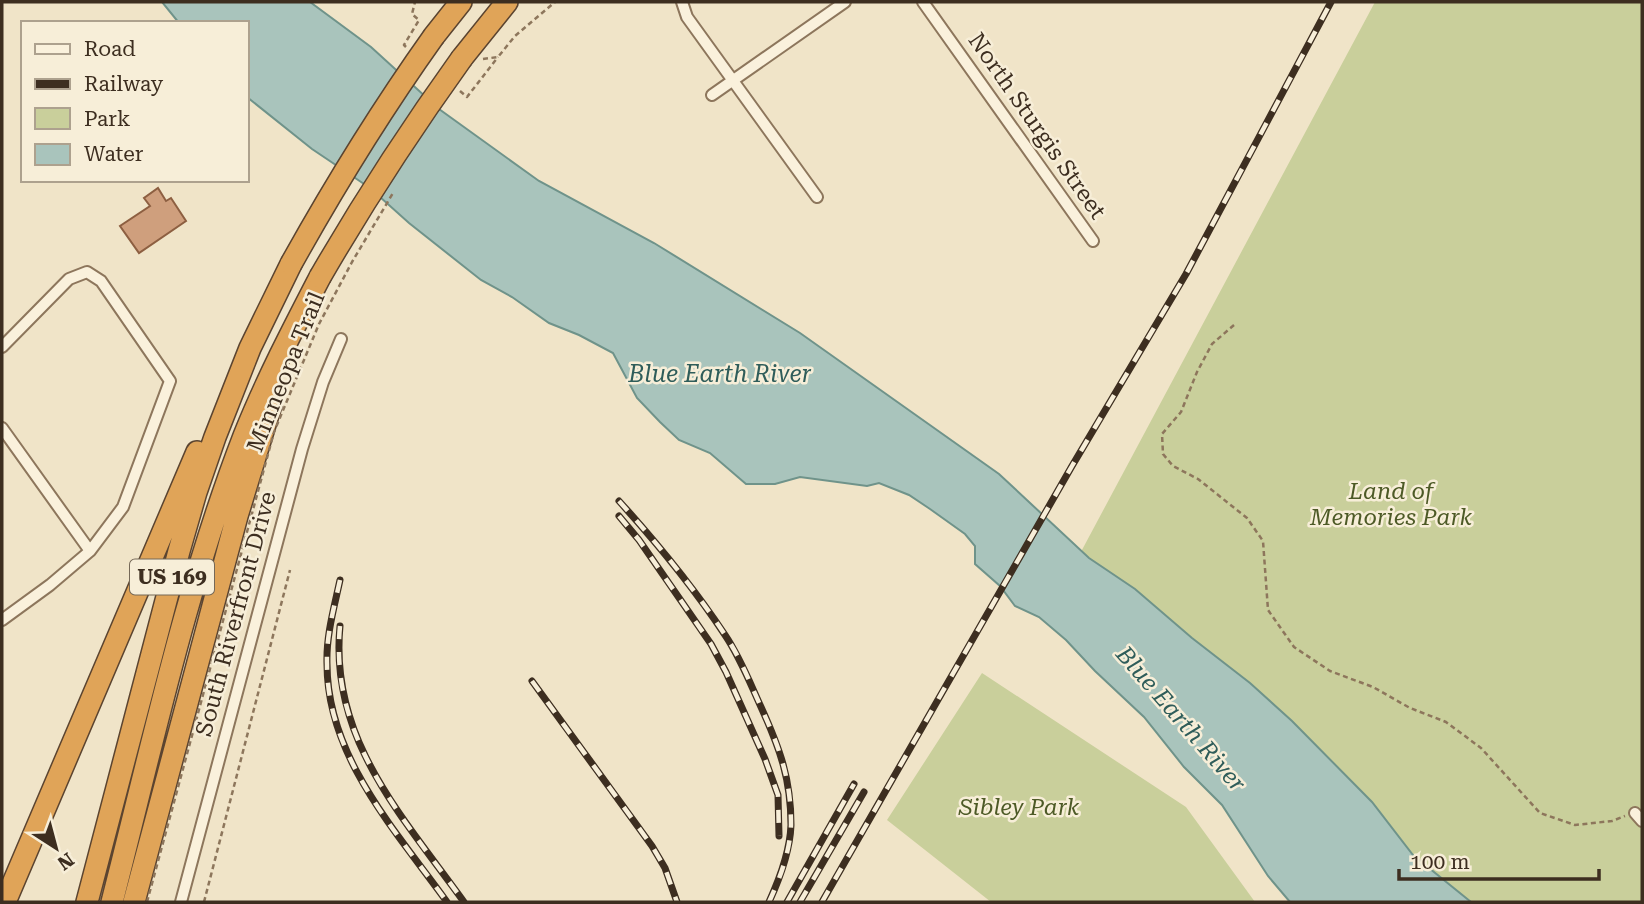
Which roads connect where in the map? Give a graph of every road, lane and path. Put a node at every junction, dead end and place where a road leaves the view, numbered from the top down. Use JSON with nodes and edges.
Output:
{"nodes":[{"id":1,"x":415,"y":2,"type":"edge"},
{"id":2,"x":461,"y":2,"type":"edge"},
{"id":3,"x":508,"y":2,"type":"edge"},
{"id":4,"x":555,"y":2,"type":"edge"},
{"id":5,"x":682,"y":2,"type":"edge"},
{"id":6,"x":845,"y":2,"type":"edge"},
{"id":7,"x":923,"y":2,"type":"edge"},
{"id":8,"x":404,"y":45,"type":"dead end"},
{"id":9,"x":498,"y":57,"type":"junction"},
{"id":10,"x":472,"y":59,"type":"junction"},
{"id":11,"x":467,"y":82,"type":"dead end"},
{"id":12,"x":733,"y":82,"type":"junction"},
{"id":13,"x":459,"y":93,"type":"dead end"},
{"id":14,"x":712,"y":95,"type":"dead end"},
{"id":15,"x":467,"y":97,"type":"dead end"},
{"id":16,"x":393,"y":193,"type":"dead end"},
{"id":17,"x":817,"y":197,"type":"dead end"},
{"id":18,"x":1093,"y":241,"type":"dead end"},
{"id":19,"x":298,"y":319,"type":"junction"},
{"id":20,"x":1234,"y":325,"type":"dead end"},
{"id":21,"x":341,"y":339,"type":"dead end"},
{"id":22,"x":2,"y":347,"type":"edge"},
{"id":23,"x":250,"y":348,"type":"junction"},
{"id":24,"x":2,"y":428,"type":"edge"},
{"id":25,"x":90,"y":551,"type":"junction"},
{"id":26,"x":290,"y":570,"type":"dead end"},
{"id":27,"x":2,"y":620,"type":"edge"},
{"id":28,"x":1638,"y":817,"type":"edge"},
{"id":29,"x":5,"y":902,"type":"edge"},
{"id":30,"x":87,"y":902,"type":"edge"},
{"id":31,"x":112,"y":902,"type":"edge"},
{"id":32,"x":134,"y":902,"type":"edge"},
{"id":33,"x":147,"y":902,"type":"edge"},
{"id":34,"x":181,"y":902,"type":"edge"},
{"id":35,"x":204,"y":902,"type":"edge"}],
"edges":[{"from":1,"to":8,"type":"path"},
{"from":2,"to":23,"type":"highway","number":"US 169","bridge":true},
{"from":3,"to":10,"type":"highway","number":"US 169"},
{"from":4,"to":9,"type":"path"},
{"from":5,"to":12,"type":"street"},
{"from":6,"to":12,"type":"street"},
{"from":7,"to":18,"type":"street","name":"North Sturgis Street"},
{"from":9,"to":10,"type":"path"},
{"from":9,"to":15,"type":"path"},
{"from":10,"to":19,"type":"highway","number":"US 169","bridge":true},
{"from":11,"to":13,"type":"path"},
{"from":12,"to":14,"type":"street"},
{"from":12,"to":17,"type":"street"},
{"from":16,"to":33,"type":"path","name":"Minneopa Trail","bridge":true},
{"from":19,"to":31,"type":"highway","number":"US 169"},
{"from":19,"to":32,"type":"highway"},
{"from":20,"to":28,"type":"path"},
{"from":21,"to":34,"type":"street","name":"South Riverfront Drive"},
{"from":22,"to":25,"type":"street"},
{"from":23,"to":29,"type":"highway"},
{"from":23,"to":30,"type":"highway","number":"US 169"},
{"from":24,"to":25,"type":"street"},
{"from":25,"to":27,"type":"street"},
{"from":26,"to":35,"type":"path"}]}
